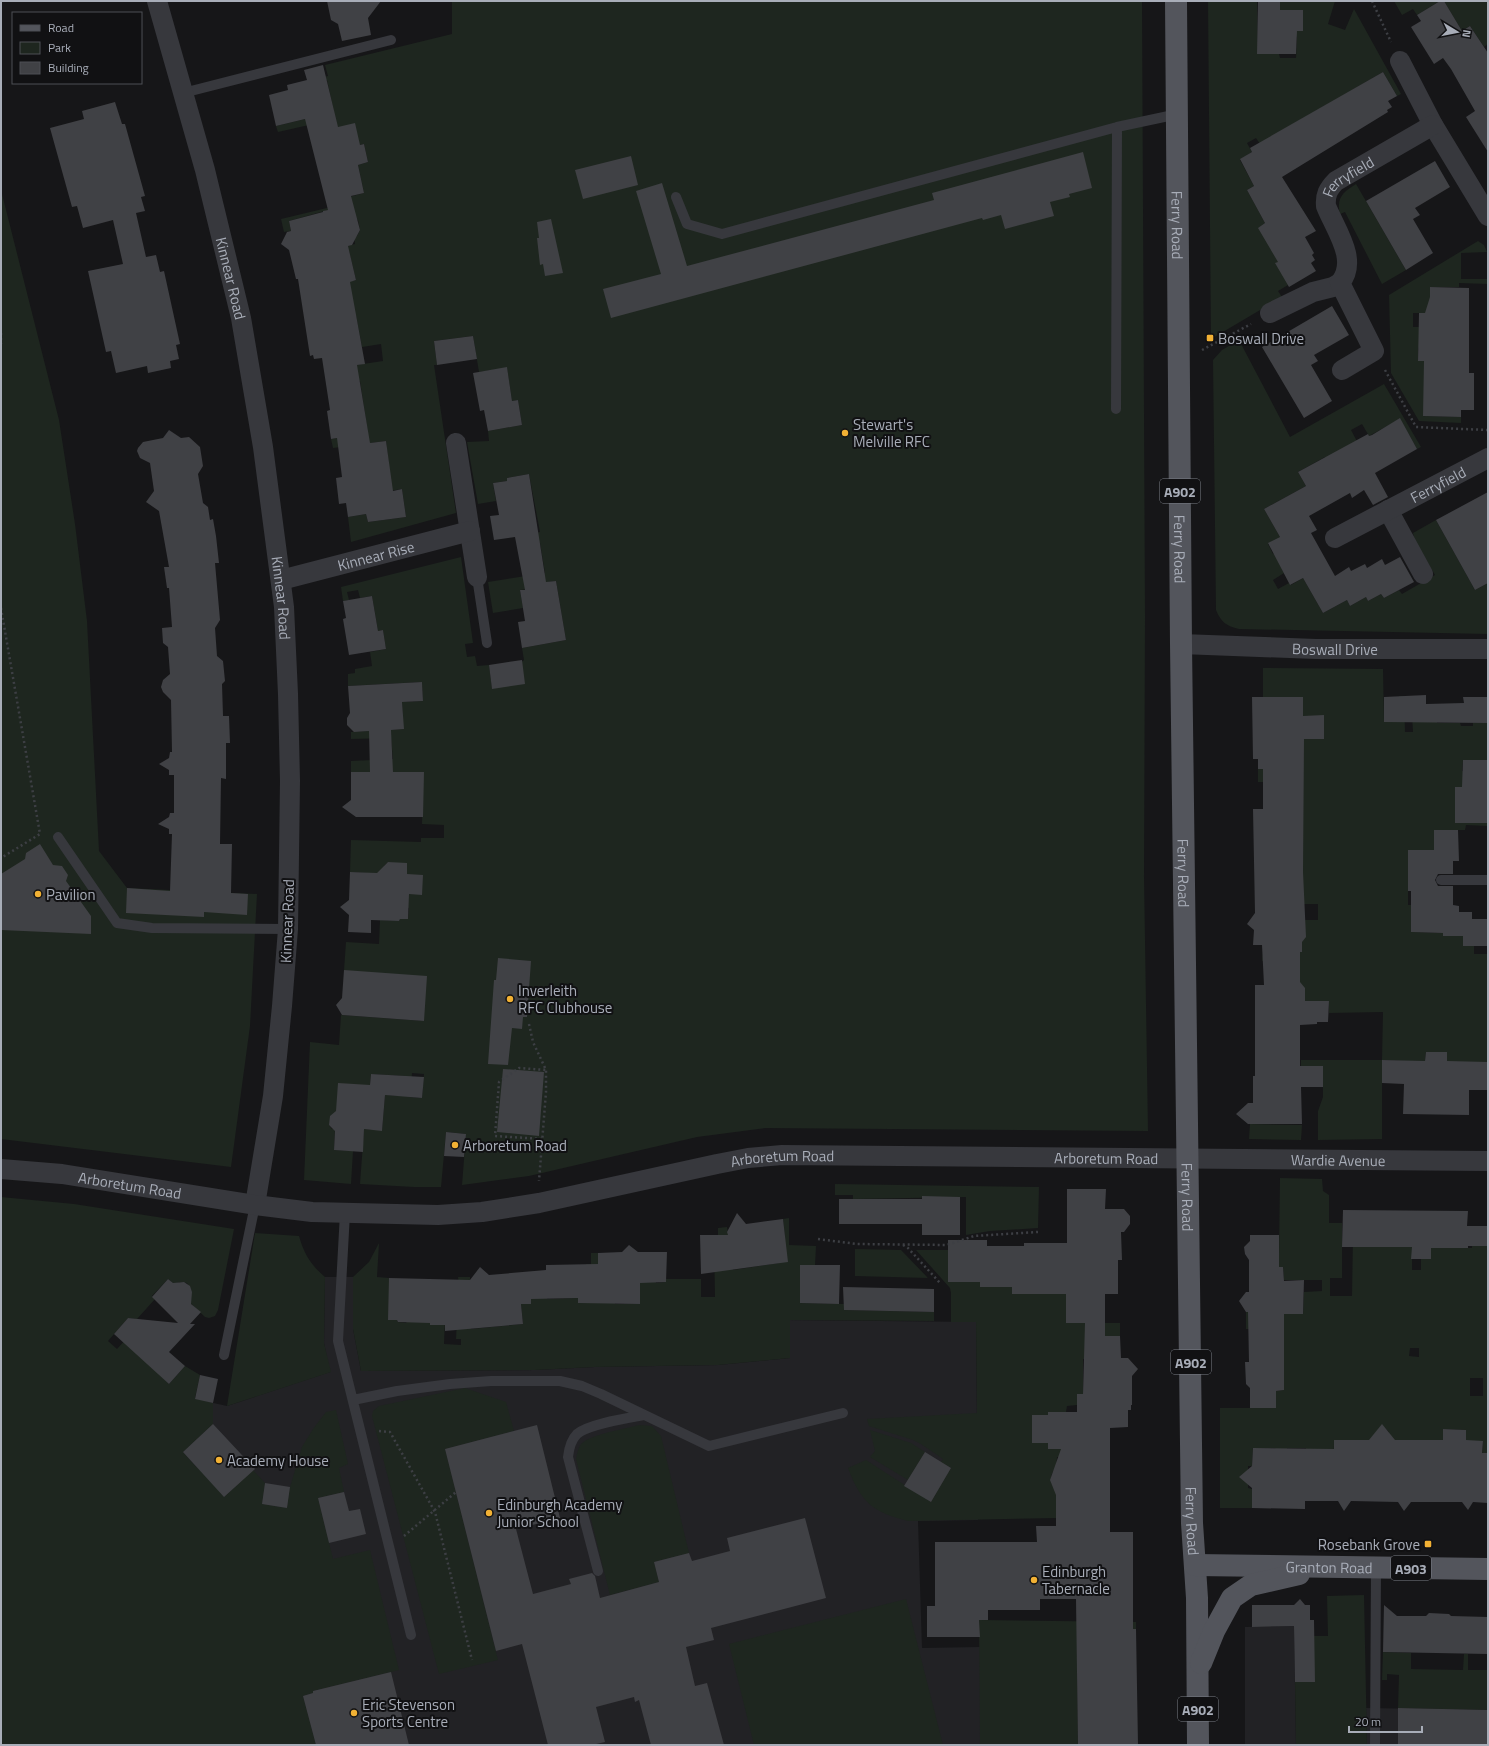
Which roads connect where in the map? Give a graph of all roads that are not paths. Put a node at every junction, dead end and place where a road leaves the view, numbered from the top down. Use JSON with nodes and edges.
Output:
{"nodes":[{"id":1,"x":157,"y":1,"type":"edge"},
{"id":2,"x":1176,"y":1,"type":"edge"},
{"id":3,"x":391,"y":40,"type":"dead end"},
{"id":4,"x":1400,"y":61,"type":"road end"},
{"id":5,"x":183,"y":93,"type":"junction"},
{"id":6,"x":1178,"y":114,"type":"junction"},
{"id":7,"x":1434,"y":125,"type":"junction"},
{"id":8,"x":1117,"y":127,"type":"junction"},
{"id":9,"x":676,"y":197,"type":"dead end"},
{"id":10,"x":1488,"y":216,"type":"edge"},
{"id":11,"x":1340,"y":283,"type":"junction"},
{"id":12,"x":1270,"y":313,"type":"road end"},
{"id":13,"x":1342,"y":370,"type":"dead end"},
{"id":14,"x":1116,"y":409,"type":"dead end"},
{"id":15,"x":456,"y":443,"type":"dead end"},
{"id":16,"x":1488,"y":458,"type":"edge"},
{"id":17,"x":1388,"y":510,"type":"junction"},
{"id":18,"x":470,"y":531,"type":"junction"},
{"id":19,"x":1335,"y":538,"type":"dead end"},
{"id":20,"x":1423,"y":574,"type":"dead end"},
{"id":21,"x":477,"y":577,"type":"joint"},
{"id":22,"x":282,"y":580,"type":"junction"},
{"id":23,"x":487,"y":643,"type":"dead end"},
{"id":24,"x":1181,"y":644,"type":"junction"},
{"id":25,"x":1488,"y":649,"type":"edge"},
{"id":26,"x":58,"y":837,"type":"dead end"},
{"id":27,"x":1442,"y":880,"type":"dead end"},
{"id":28,"x":1488,"y":880,"type":"edge"},
{"id":29,"x":288,"y":929,"type":"junction"},
{"id":30,"x":1189,"y":1160,"type":"junction"},
{"id":31,"x":1488,"y":1161,"type":"edge"},
{"id":32,"x":1,"y":1169,"type":"edge"},
{"id":33,"x":255,"y":1206,"type":"junction"},
{"id":34,"x":345,"y":1213,"type":"junction"},
{"id":35,"x":224,"y":1355,"type":"dead end"},
{"id":36,"x":353,"y":1400,"type":"junction"},
{"id":37,"x":843,"y":1413,"type":"dead end"},
{"id":38,"x":644,"y":1415,"type":"junction"},
{"id":39,"x":1195,"y":1565,"type":"junction"},
{"id":40,"x":1333,"y":1567,"type":"junction"},
{"id":41,"x":1376,"y":1567,"type":"junction"},
{"id":42,"x":1488,"y":1569,"type":"edge"},
{"id":43,"x":598,"y":1571,"type":"dead end"},
{"id":44,"x":411,"y":1635,"type":"dead end"},
{"id":45,"x":1197,"y":1674,"type":"junction"},
{"id":46,"x":1198,"y":1745,"type":"edge"},
{"id":47,"x":1375,"y":1745,"type":"edge"}],
"edges":[{"from":1,"to":5,"type":"street","name":"Kinnear Road"},
{"from":2,"to":6,"type":"main road","name":"Ferry Road","number":"A902"},
{"from":3,"to":5,"type":"lane"},
{"from":4,"to":7,"type":"street"},
{"from":5,"to":22,"type":"street","name":"Kinnear Road"},
{"from":6,"to":8,"type":"lane"},
{"from":6,"to":24,"type":"main road","name":"Ferry Road","number":"A902"},
{"from":7,"to":10,"type":"street"},
{"from":7,"to":11,"type":"street","name":"Ferryfield"},
{"from":8,"to":9,"type":"lane"},
{"from":8,"to":14,"type":"lane"},
{"from":11,"to":12,"type":"street"},
{"from":11,"to":13,"type":"street"},
{"from":15,"to":18,"type":"street"},
{"from":16,"to":17,"type":"street","name":"Ferryfield"},
{"from":17,"to":19,"type":"street","name":"Ferryfield"},
{"from":17,"to":20,"type":"street"},
{"from":18,"to":21,"type":"street"},
{"from":18,"to":22,"type":"street","name":"Kinnear Rise"},
{"from":21,"to":23,"type":"lane"},
{"from":22,"to":29,"type":"street","name":"Kinnear Road"},
{"from":24,"to":25,"type":"street","name":"Boswall Drive"},
{"from":24,"to":30,"type":"main road","name":"Ferry Road","number":"A902"},
{"from":26,"to":29,"type":"lane"},
{"from":27,"to":28,"type":"lane"},
{"from":29,"to":33,"type":"street","name":"Kinnear Road"},
{"from":30,"to":31,"type":"street","name":"Wardie Avenue"},
{"from":30,"to":34,"type":"street","name":"Arboretum Road"},
{"from":30,"to":39,"type":"main road","name":"Ferry Road","number":"A902"},
{"from":32,"to":33,"type":"street","name":"Arboretum Road"},
{"from":33,"to":34,"type":"street","name":"Arboretum Road"},
{"from":33,"to":35,"type":"lane"},
{"from":34,"to":36,"type":"lane"},
{"from":36,"to":38,"type":"lane"},
{"from":36,"to":44,"type":"lane"},
{"from":37,"to":38,"type":"lane"},
{"from":38,"to":43,"type":"lane"},
{"from":39,"to":40,"type":"main road","name":"Granton Road","number":"A903"},
{"from":39,"to":45,"type":"main road","name":"Ferry Road","number":"A902"},
{"from":40,"to":41,"type":"main road","name":"Granton Road","number":"A903"},
{"from":40,"to":45,"type":"main road"},
{"from":41,"to":42,"type":"main road","name":"Granton Road","number":"A903"},
{"from":41,"to":47,"type":"lane"},
{"from":45,"to":46,"type":"main road","name":"Ferry Road","number":"A902"}]}
